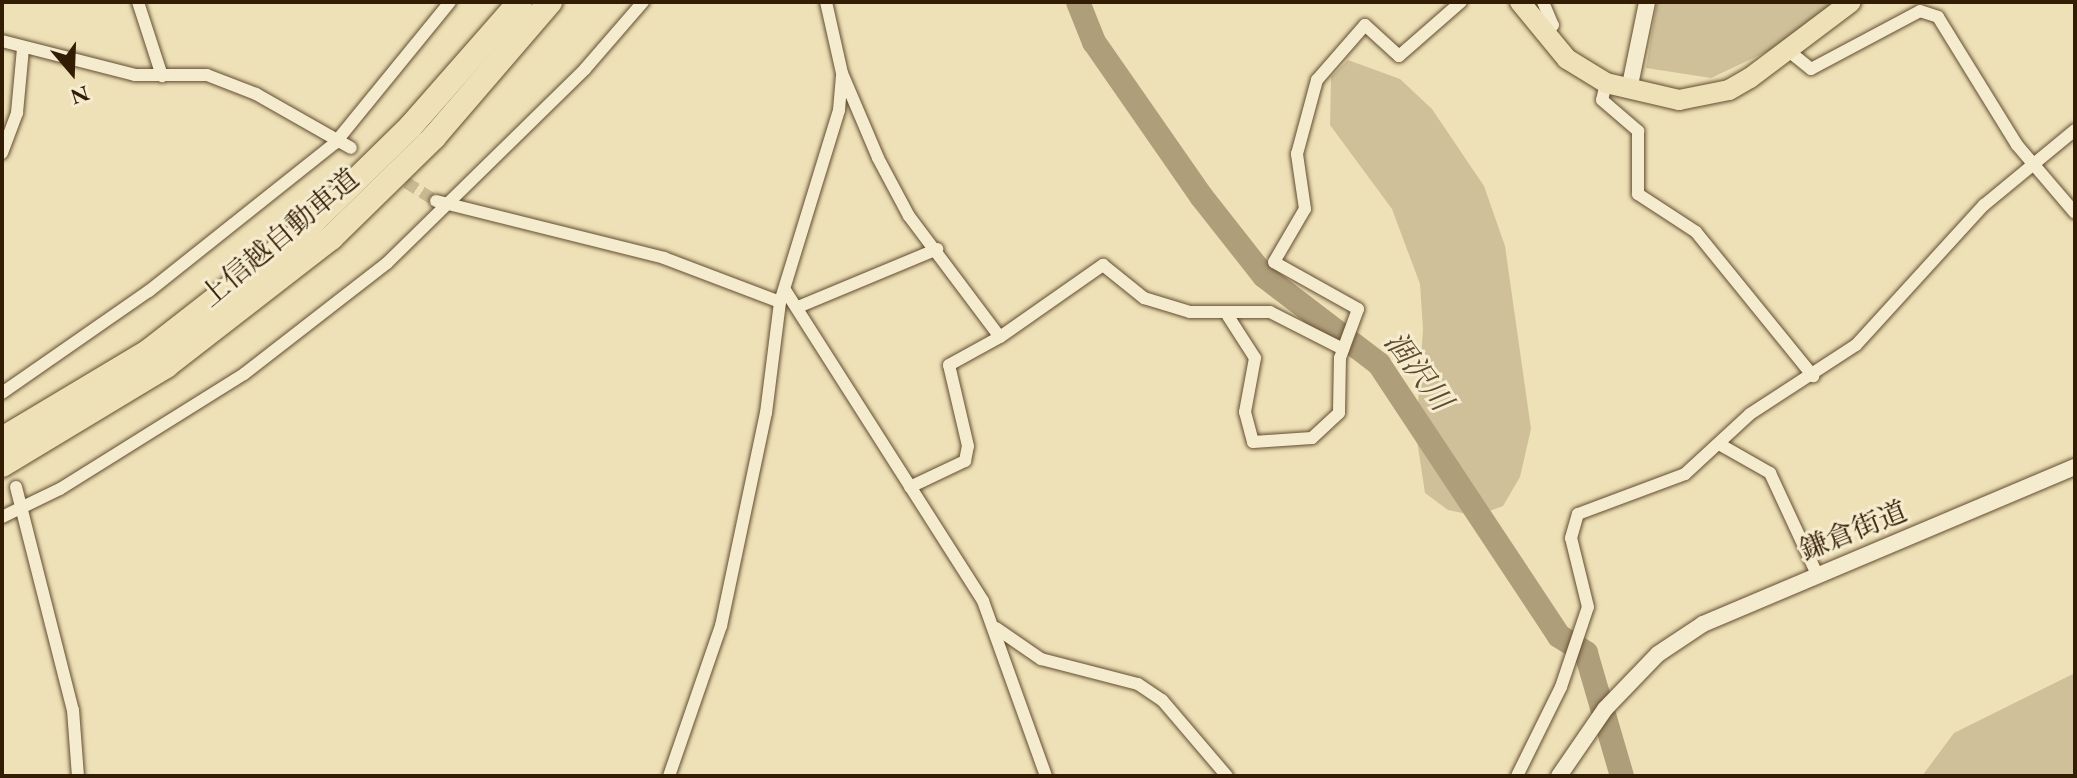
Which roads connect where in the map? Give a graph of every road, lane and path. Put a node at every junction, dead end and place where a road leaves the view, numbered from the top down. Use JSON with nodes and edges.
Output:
{"nodes":[{"id":1,"x":138,"y":2,"type":"edge"},
{"id":2,"x":450,"y":2,"type":"edge"},
{"id":3,"x":520,"y":2,"type":"edge"},
{"id":4,"x":550,"y":2,"type":"edge"},
{"id":5,"x":643,"y":2,"type":"edge"},
{"id":6,"x":826,"y":2,"type":"edge"},
{"id":7,"x":1461,"y":2,"type":"edge"},
{"id":8,"x":1520,"y":2,"type":"edge"},
{"id":9,"x":1543,"y":2,"type":"edge"},
{"id":10,"x":1647,"y":2,"type":"edge"},
{"id":11,"x":1851,"y":2,"type":"edge"},
{"id":12,"x":1545,"y":36,"type":"junction"},
{"id":13,"x":2,"y":41,"type":"edge"},
{"id":14,"x":23,"y":48,"type":"junction"},
{"id":15,"x":1790,"y":52,"type":"junction"},
{"id":16,"x":842,"y":73,"type":"junction"},
{"id":17,"x":162,"y":76,"type":"junction"},
{"id":18,"x":1606,"y":83,"type":"junction"},
{"id":19,"x":1629,"y":90,"type":"junction"},
{"id":20,"x":2075,"y":130,"type":"edge"},
{"id":21,"x":335,"y":143,"type":"junction"},
{"id":22,"x":351,"y":148,"type":"dead end"},
{"id":23,"x":2,"y":153,"type":"edge"},
{"id":24,"x":2033,"y":162,"type":"junction"},
{"id":25,"x":436,"y":201,"type":"tunnel mouth"},
{"id":26,"x":449,"y":207,"type":"junction"},
{"id":27,"x":2075,"y":213,"type":"edge"},
{"id":28,"x":937,"y":249,"type":"junction"},
{"id":29,"x":783,"y":296,"type":"junction"},
{"id":30,"x":798,"y":307,"type":"junction"},
{"id":31,"x":1228,"y":316,"type":"junction"},
{"id":32,"x":1000,"y":337,"type":"junction"},
{"id":33,"x":1343,"y":349,"type":"junction"},
{"id":34,"x":1813,"y":376,"type":"junction"},
{"id":35,"x":2,"y":393,"type":"edge"},
{"id":36,"x":2,"y":439,"type":"edge"},
{"id":37,"x":1719,"y":444,"type":"junction"},
{"id":38,"x":2,"y":465,"type":"edge"},
{"id":39,"x":2075,"y":467,"type":"edge"},
{"id":40,"x":16,"y":487,"type":"dead end"},
{"id":41,"x":910,"y":487,"type":"junction"},
{"id":42,"x":20,"y":509,"type":"junction"},
{"id":43,"x":2,"y":517,"type":"edge"},
{"id":44,"x":1816,"y":572,"type":"junction"},
{"id":45,"x":996,"y":628,"type":"junction"},
{"id":46,"x":78,"y":776,"type":"edge"},
{"id":47,"x":669,"y":776,"type":"edge"},
{"id":48,"x":1046,"y":776,"type":"edge"},
{"id":49,"x":1227,"y":776,"type":"edge"},
{"id":50,"x":1517,"y":776,"type":"edge"},
{"id":51,"x":1559,"y":776,"type":"edge"}],
"edges":[{"from":1,"to":17,"type":"street"},
{"from":2,"to":21,"type":"street"},
{"from":3,"to":36,"type":"highway","name":"上信越自動車道"},
{"from":4,"to":38,"type":"highway","name":"上信越自動車道"},
{"from":5,"to":26,"type":"street"},
{"from":6,"to":16,"type":"street"},
{"from":7,"to":33,"type":"street"},
{"from":8,"to":12,"type":"main road"},
{"from":9,"to":12,"type":"street"},
{"from":10,"to":19,"type":"street"},
{"from":11,"to":15,"type":"main road"},
{"from":12,"to":18,"type":"main road"},
{"from":13,"to":14,"type":"street"},
{"from":14,"to":17,"type":"street"},
{"from":14,"to":23,"type":"street"},
{"from":15,"to":19,"type":"main road"},
{"from":15,"to":24,"type":"street"},
{"from":16,"to":28,"type":"street"},
{"from":16,"to":29,"type":"street"},
{"from":17,"to":21,"type":"street"},
{"from":18,"to":19,"type":"main road"},
{"from":18,"to":34,"type":"street"},
{"from":20,"to":24,"type":"street"},
{"from":21,"to":22,"type":"street"},
{"from":21,"to":35,"type":"street"},
{"from":24,"to":27,"type":"street"},
{"from":24,"to":34,"type":"street"},
{"from":25,"to":26,"type":"street"},
{"from":26,"to":29,"type":"street"},
{"from":26,"to":42,"type":"street"},
{"from":28,"to":30,"type":"street"},
{"from":28,"to":32,"type":"street"},
{"from":29,"to":30,"type":"street"},
{"from":29,"to":47,"type":"street"},
{"from":30,"to":41,"type":"street"},
{"from":31,"to":32,"type":"street"},
{"from":31,"to":33,"type":"street"},
{"from":31,"to":33,"type":"street"},
{"from":32,"to":41,"type":"street"},
{"from":34,"to":37,"type":"street"},
{"from":37,"to":44,"type":"street"},
{"from":37,"to":50,"type":"street"},
{"from":39,"to":44,"type":"street","name":"鎌倉街道"},
{"from":40,"to":42,"type":"street"},
{"from":41,"to":45,"type":"street"},
{"from":42,"to":43,"type":"street"},
{"from":42,"to":46,"type":"street"},
{"from":44,"to":51,"type":"street","name":"鎌倉街道"},
{"from":45,"to":48,"type":"street"},
{"from":45,"to":49,"type":"street"}]}
